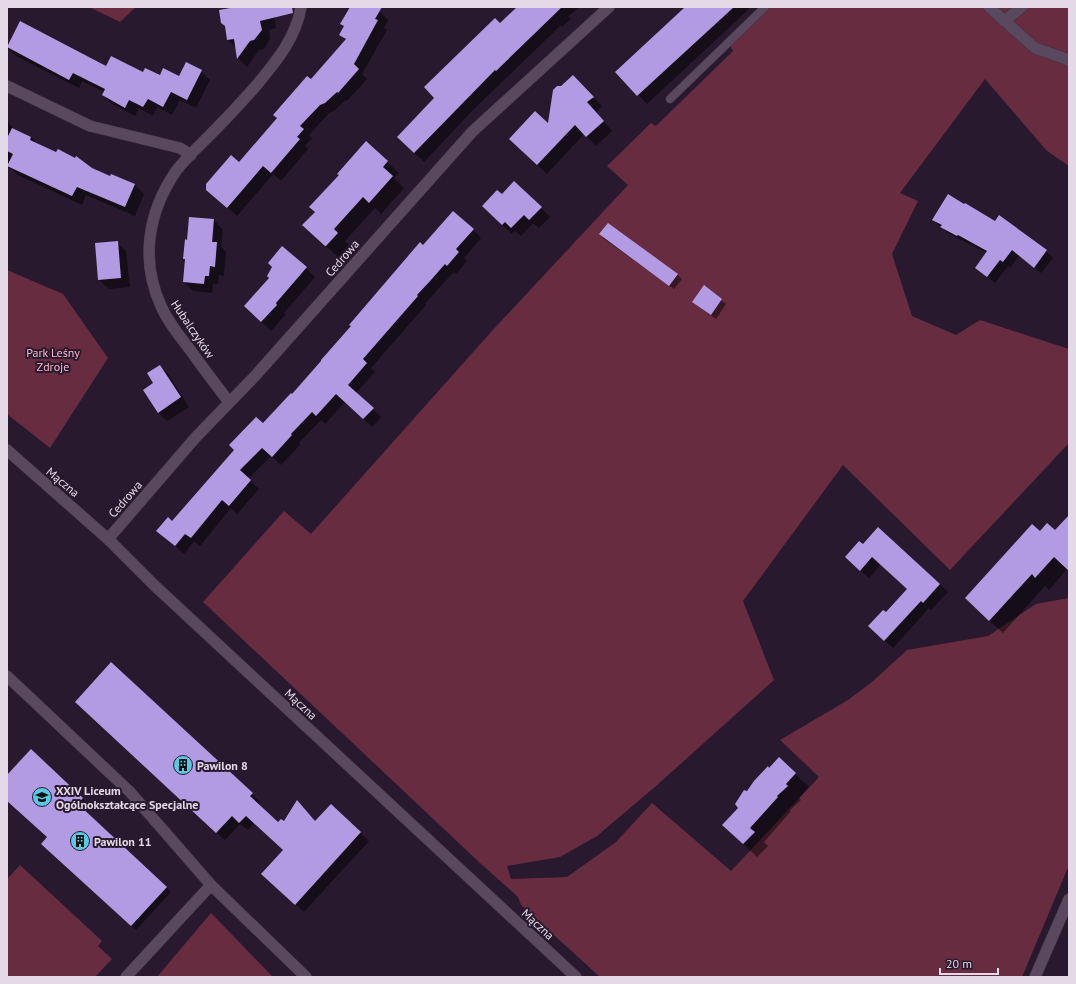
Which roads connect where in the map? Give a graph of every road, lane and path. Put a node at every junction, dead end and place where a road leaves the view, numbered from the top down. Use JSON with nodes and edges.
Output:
{"nodes":[{"id":1,"x":301,"y":7,"type":"edge"},
{"id":2,"x":609,"y":7,"type":"edge"},
{"id":3,"x":765,"y":7,"type":"edge"},
{"id":4,"x":989,"y":7,"type":"edge"},
{"id":5,"x":1022,"y":7,"type":"edge"},
{"id":6,"x":1004,"y":22,"type":"junction"},
{"id":7,"x":1069,"y":60,"type":"edge"},
{"id":8,"x":7,"y":86,"type":"edge"},
{"id":9,"x":670,"y":99,"type":"dead end"},
{"id":10,"x":191,"y":155,"type":"junction"},
{"id":11,"x":229,"y":402,"type":"junction"},
{"id":12,"x":7,"y":450,"type":"edge"},
{"id":13,"x":108,"y":539,"type":"junction"},
{"id":14,"x":7,"y":676,"type":"edge"},
{"id":15,"x":211,"y":885,"type":"junction"},
{"id":16,"x":1069,"y":899,"type":"edge"},
{"id":17,"x":126,"y":977,"type":"edge"},
{"id":18,"x":306,"y":977,"type":"edge"},
{"id":19,"x":576,"y":977,"type":"edge"},
{"id":20,"x":1035,"y":977,"type":"edge"}],
"edges":[{"from":1,"to":10,"type":"street","name":"Hubalczyków"},
{"from":2,"to":11,"type":"street","name":"Cedrowa"},
{"from":3,"to":9,"type":"lane"},
{"from":4,"to":6,"type":"street"},
{"from":5,"to":6,"type":"street"},
{"from":6,"to":7,"type":"street"},
{"from":8,"to":10,"type":"street"},
{"from":10,"to":11,"type":"street","name":"Hubalczyków"},
{"from":11,"to":13,"type":"street","name":"Cedrowa"},
{"from":12,"to":13,"type":"street","name":"Mączna"},
{"from":13,"to":19,"type":"street","name":"Mączna"},
{"from":14,"to":15,"type":"street"},
{"from":15,"to":17,"type":"street"},
{"from":15,"to":18,"type":"street"},
{"from":16,"to":20,"type":"street"}]}
